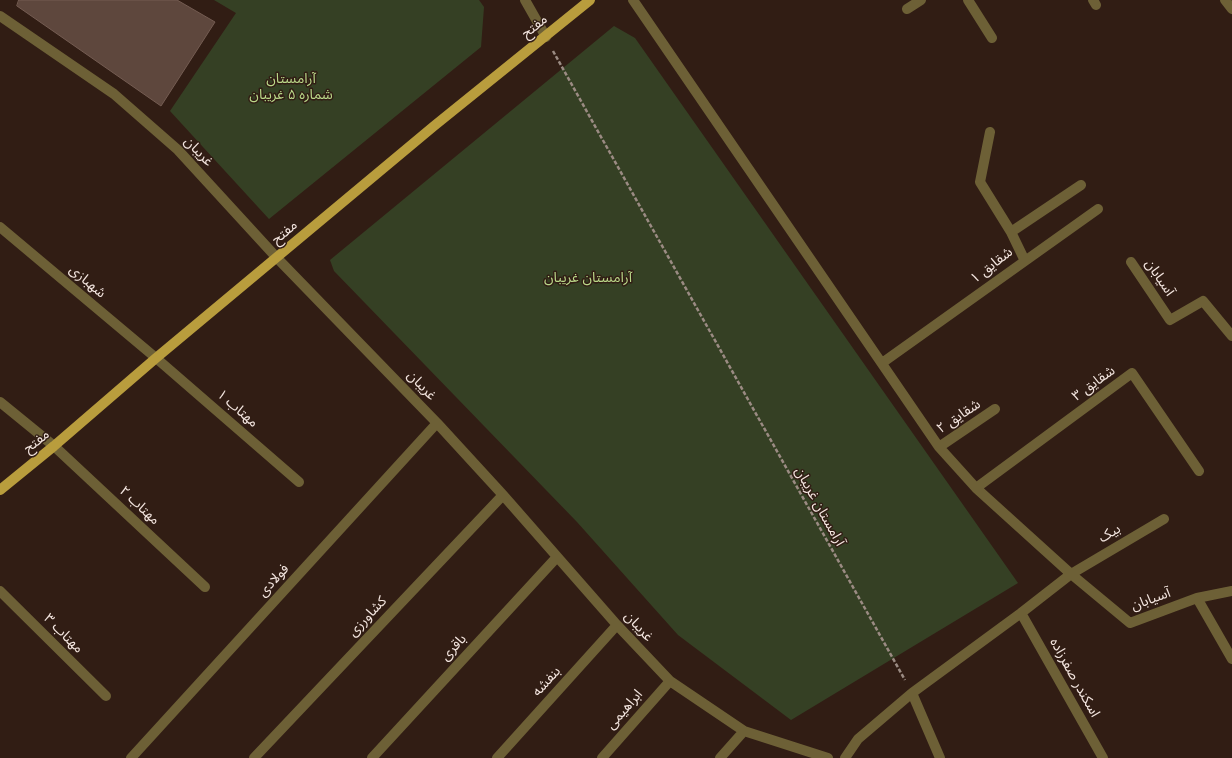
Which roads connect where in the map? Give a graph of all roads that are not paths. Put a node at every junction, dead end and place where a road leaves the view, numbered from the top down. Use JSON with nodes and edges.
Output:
{"nodes":[{"id":1,"x":525,"y":0,"type":"edge"},
{"id":2,"x":590,"y":0,"type":"edge"},
{"id":3,"x":633,"y":0,"type":"edge"},
{"id":4,"x":921,"y":0,"type":"edge"},
{"id":5,"x":968,"y":0,"type":"edge"},
{"id":6,"x":1225,"y":0,"type":"edge"},
{"id":7,"x":907,"y":9,"type":"dead end"},
{"id":8,"x":1232,"y":9,"type":"edge"},
{"id":9,"x":0,"y":16,"type":"edge"},
{"id":10,"x":546,"y":37,"type":"junction"},
{"id":11,"x":992,"y":38,"type":"dead end"},
{"id":12,"x":990,"y":132,"type":"dead end"},
{"id":13,"x":1081,"y":185,"type":"dead end"},
{"id":14,"x":1098,"y":209,"type":"dead end"},
{"id":15,"x":0,"y":226,"type":"edge"},
{"id":16,"x":1011,"y":232,"type":"junction"},
{"id":17,"x":277,"y":258,"type":"junction"},
{"id":18,"x":1026,"y":260,"type":"junction"},
{"id":19,"x":1131,"y":262,"type":"dead end"},
{"id":20,"x":1232,"y":336,"type":"edge"},
{"id":21,"x":156,"y":358,"type":"junction"},
{"id":22,"x":882,"y":363,"type":"junction"},
{"id":23,"x":0,"y":402,"type":"edge"},
{"id":24,"x":995,"y":409,"type":"dead end"},
{"id":25,"x":437,"y":423,"type":"junction"},
{"id":26,"x":54,"y":446,"type":"junction"},
{"id":27,"x":939,"y":447,"type":"junction"},
{"id":28,"x":1199,"y":471,"type":"dead end"},
{"id":29,"x":299,"y":482,"type":"dead end"},
{"id":30,"x":976,"y":488,"type":"junction"},
{"id":31,"x":0,"y":490,"type":"edge"},
{"id":32,"x":503,"y":495,"type":"junction"},
{"id":33,"x":1164,"y":519,"type":"dead end"},
{"id":34,"x":557,"y":557,"type":"junction"},
{"id":35,"x":1071,"y":574,"type":"junction"},
{"id":36,"x":205,"y":587,"type":"dead end"},
{"id":37,"x":0,"y":591,"type":"edge"},
{"id":38,"x":1232,"y":591,"type":"edge"},
{"id":39,"x":1197,"y":598,"type":"junction"},
{"id":40,"x":1021,"y":613,"type":"junction"},
{"id":41,"x":617,"y":625,"type":"junction"},
{"id":42,"x":1232,"y":659,"type":"edge"},
{"id":43,"x":670,"y":681,"type":"junction"},
{"id":44,"x":912,"y":693,"type":"junction"},
{"id":45,"x":106,"y":696,"type":"dead end"},
{"id":46,"x":744,"y":731,"type":"junction"},
{"id":47,"x":131,"y":758,"type":"edge"},
{"id":48,"x":254,"y":758,"type":"edge"},
{"id":49,"x":372,"y":758,"type":"edge"},
{"id":50,"x":497,"y":758,"type":"edge"},
{"id":51,"x":602,"y":758,"type":"edge"},
{"id":52,"x":720,"y":758,"type":"edge"},
{"id":53,"x":828,"y":758,"type":"edge"},
{"id":54,"x":846,"y":758,"type":"edge"},
{"id":55,"x":940,"y":758,"type":"edge"},
{"id":56,"x":1103,"y":758,"type":"edge"}],
"edges":[{"from":1,"to":10,"type":"street"},
{"from":2,"to":10,"type":"main road","name":"مفتح"},
{"from":3,"to":22,"type":"street"},
{"from":4,"to":7,"type":"street"},
{"from":5,"to":11,"type":"street"},
{"from":6,"to":8,"type":"street"},
{"from":9,"to":17,"type":"street","name":"غریبان"},
{"from":10,"to":17,"type":"main road","name":"مفتح"},
{"from":12,"to":16,"type":"street","name":"شقایق ۱"},
{"from":13,"to":16,"type":"street"},
{"from":14,"to":18,"type":"street"},
{"from":15,"to":21,"type":"street","name":"شهبازی"},
{"from":16,"to":18,"type":"street","name":"شقایق ۱"},
{"from":17,"to":21,"type":"main road","name":"مفتح"},
{"from":17,"to":25,"type":"street","name":"غریبان"},
{"from":18,"to":22,"type":"street","name":"شقایق ۱"},
{"from":19,"to":20,"type":"street","name":"آسیابان"},
{"from":21,"to":26,"type":"main road","name":"مفتح"},
{"from":21,"to":29,"type":"street","name":"مهتاب ۱"},
{"from":22,"to":27,"type":"street"},
{"from":23,"to":26,"type":"street","name":"مهتاب ۲"},
{"from":24,"to":27,"type":"street","name":"شقایق ۲"},
{"from":25,"to":32,"type":"street","name":"غریبان"},
{"from":25,"to":47,"type":"street","name":"فولادی"},
{"from":26,"to":31,"type":"main road","name":"مفتح"},
{"from":26,"to":36,"type":"street","name":"مهتاب ۲"},
{"from":27,"to":30,"type":"street"},
{"from":28,"to":30,"type":"street","name":"شقایق ۳"},
{"from":30,"to":35,"type":"street"},
{"from":32,"to":34,"type":"street","name":"غریبان"},
{"from":32,"to":48,"type":"street","name":"کشاورزی"},
{"from":33,"to":35,"type":"street","name":"بیک"},
{"from":34,"to":41,"type":"street","name":"غریبان"},
{"from":34,"to":49,"type":"street","name":"باقری"},
{"from":35,"to":39,"type":"street","name":"آسیابان"},
{"from":35,"to":40,"type":"street","name":"بیک"},
{"from":37,"to":45,"type":"street","name":"مهتاب ۳"},
{"from":38,"to":39,"type":"street","name":"آسیابان"},
{"from":39,"to":42,"type":"street"},
{"from":40,"to":44,"type":"street","name":"بیک"},
{"from":40,"to":56,"type":"street","name":"اسکندر صفرزاده"},
{"from":41,"to":43,"type":"street","name":"غریبان"},
{"from":41,"to":50,"type":"street","name":"بنفشه"},
{"from":43,"to":46,"type":"street","name":"غریبان"},
{"from":43,"to":51,"type":"street","name":"ابراهیمی"},
{"from":44,"to":54,"type":"street"},
{"from":44,"to":55,"type":"street"},
{"from":46,"to":52,"type":"street"},
{"from":46,"to":53,"type":"street","name":"غریبان"}]}
